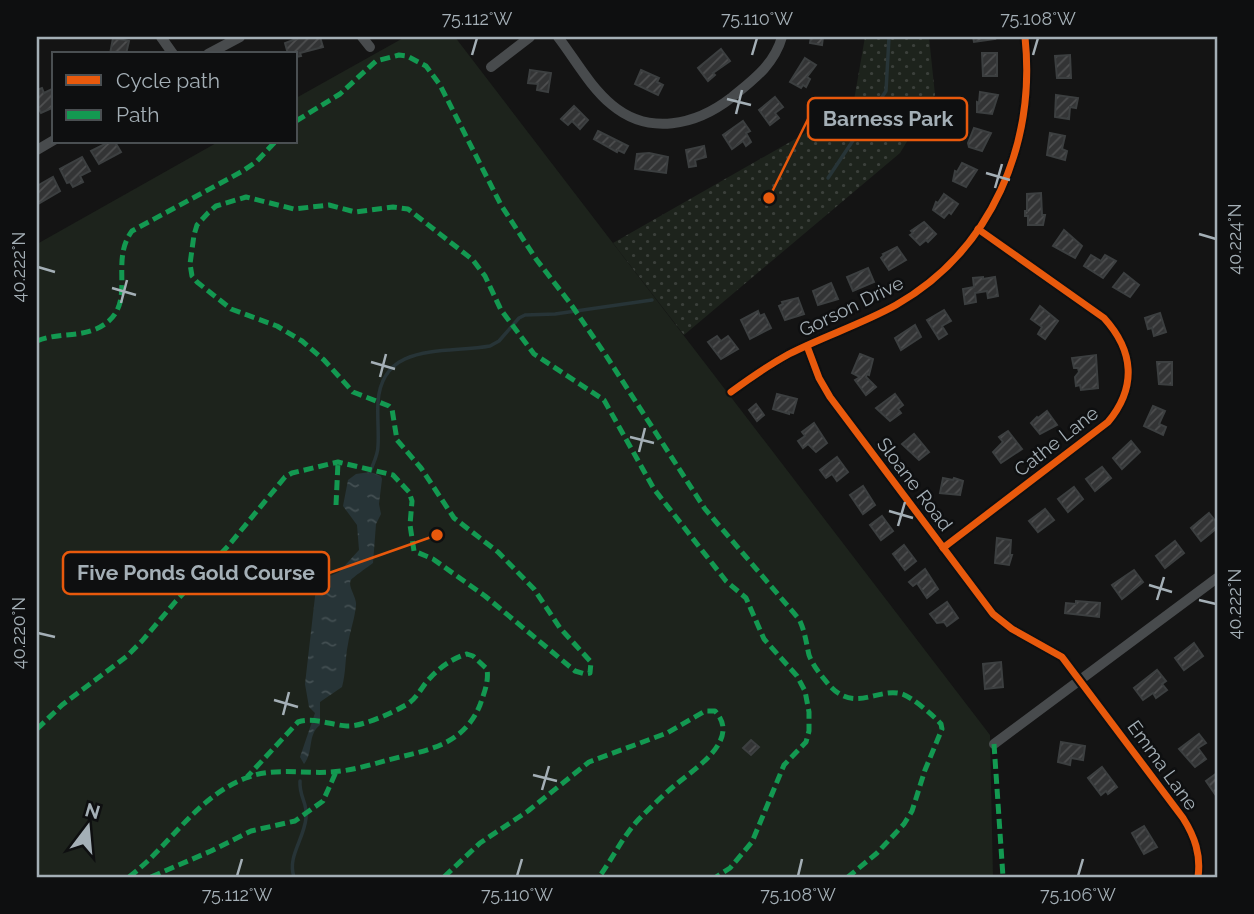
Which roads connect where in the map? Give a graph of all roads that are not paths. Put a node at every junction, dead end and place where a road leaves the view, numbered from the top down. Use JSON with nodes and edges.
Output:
{"nodes":[{"id":1,"x":161,"y":37,"type":"edge"},
{"id":2,"x":240,"y":37,"type":"edge"},
{"id":3,"x":362,"y":37,"type":"edge"},
{"id":4,"x":530,"y":37,"type":"edge"},
{"id":5,"x":558,"y":37,"type":"edge"},
{"id":6,"x":782,"y":37,"type":"edge"},
{"id":7,"x":1025,"y":37,"type":"edge"},
{"id":8,"x":370,"y":47,"type":"dead end"},
{"id":9,"x":172,"y":52,"type":"edge"},
{"id":10,"x":212,"y":52,"type":"edge"},
{"id":11,"x":491,"y":66,"type":"dead end"},
{"id":12,"x":978,"y":229,"type":"junction"},
{"id":13,"x":807,"y":346,"type":"junction"},
{"id":14,"x":732,"y":392,"type":"dead end"},
{"id":15,"x":943,"y":548,"type":"junction"},
{"id":16,"x":1217,"y":578,"type":"edge"},
{"id":17,"x":1080,"y":680,"type":"junction"},
{"id":18,"x":994,"y":744,"type":"dead end"},
{"id":19,"x":1198,"y":877,"type":"edge"}],
"edges":[{"from":1,"to":9,"type":"street"},
{"from":2,"to":10,"type":"street"},
{"from":3,"to":8,"type":"street"},
{"from":4,"to":11,"type":"street"},
{"from":5,"to":6,"type":"street"},
{"from":7,"to":12,"type":"street","name":"Gorson Drive"},
{"from":12,"to":13,"type":"street","name":"Gorson Drive"},
{"from":12,"to":15,"type":"street","name":"Cathe Lane"},
{"from":13,"to":14,"type":"street","name":"Gorson Drive"},
{"from":13,"to":15,"type":"street","name":"Sloane Road"},
{"from":15,"to":17,"type":"street","name":"Sloane Road"},
{"from":16,"to":17,"type":"street"},
{"from":17,"to":18,"type":"street"},
{"from":17,"to":19,"type":"street","name":"Emma Lane"}]}
